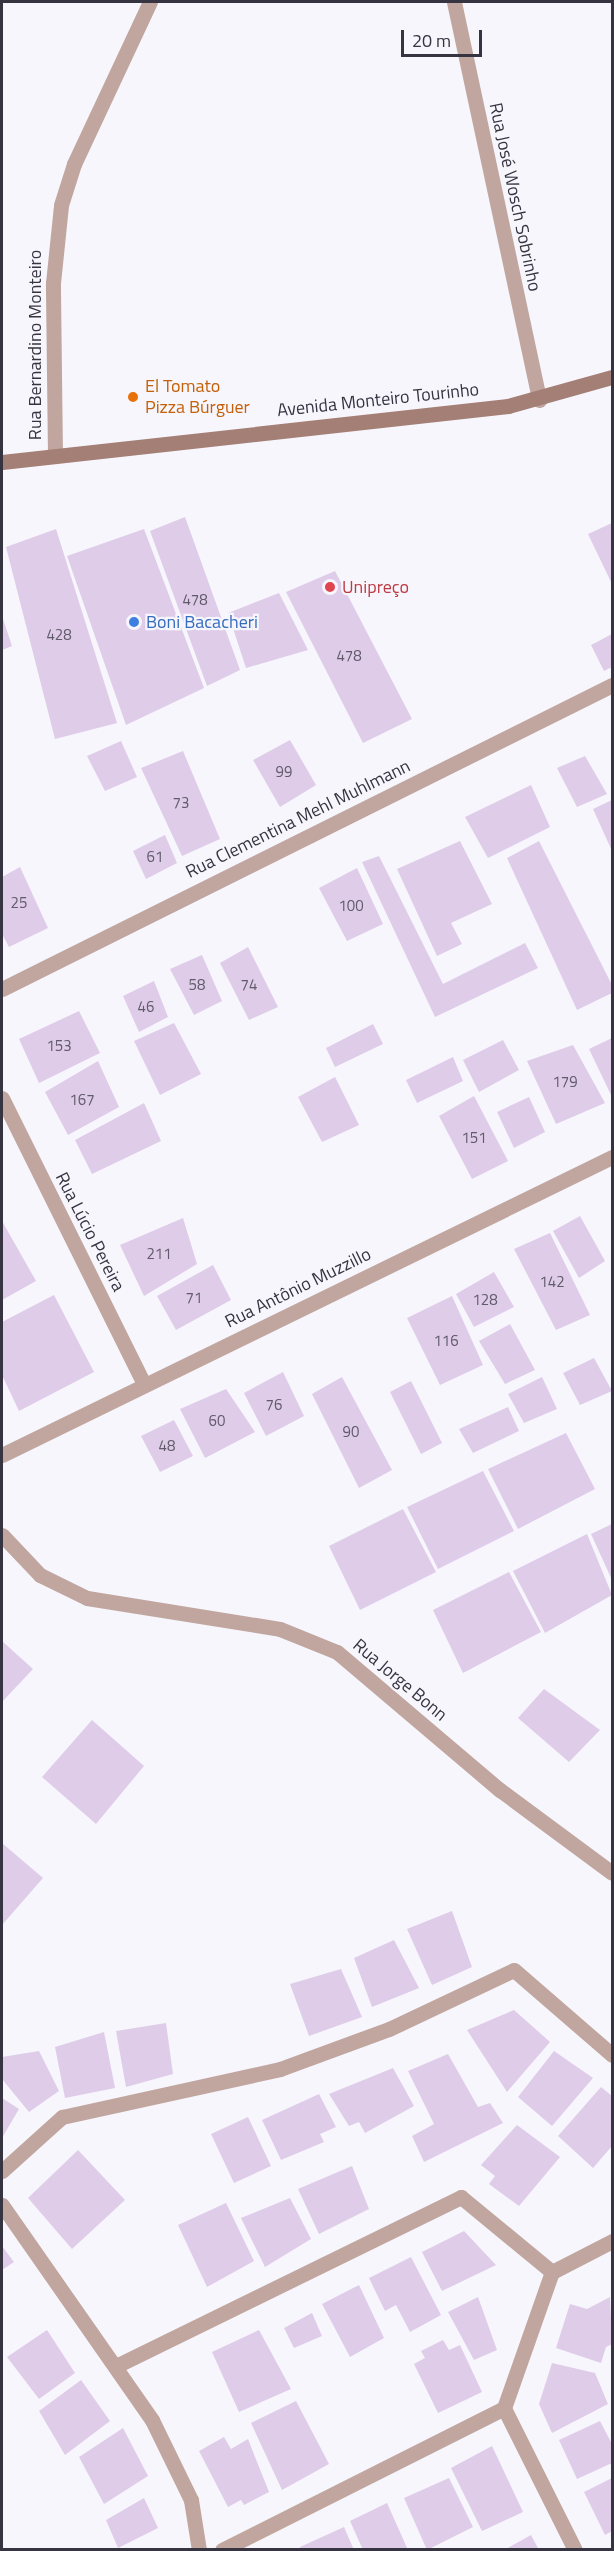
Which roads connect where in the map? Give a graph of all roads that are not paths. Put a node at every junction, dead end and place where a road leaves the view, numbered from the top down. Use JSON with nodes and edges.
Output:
{"nodes":[{"id":1,"x":150,"y":2,"type":"edge"},
{"id":2,"x":454,"y":2,"type":"edge"},
{"id":3,"x":612,"y":377,"type":"edge"},
{"id":4,"x":538,"y":400,"type":"junction"},
{"id":5,"x":55,"y":455,"type":"junction"},
{"id":6,"x":2,"y":462,"type":"edge"},
{"id":7,"x":612,"y":685,"type":"edge"},
{"id":8,"x":2,"y":988,"type":"edge"},
{"id":9,"x":2,"y":1098,"type":"edge"},
{"id":10,"x":612,"y":1157,"type":"edge"},
{"id":11,"x":144,"y":1384,"type":"junction"},
{"id":12,"x":2,"y":1455,"type":"edge"},
{"id":13,"x":2,"y":1535,"type":"edge"},
{"id":14,"x":612,"y":1873,"type":"edge"},
{"id":15,"x":612,"y":2055,"type":"edge"},
{"id":16,"x":2,"y":2171,"type":"edge"},
{"id":17,"x":2,"y":2205,"type":"edge"},
{"id":18,"x":612,"y":2241,"type":"edge"},
{"id":19,"x":552,"y":2272,"type":"junction"},
{"id":20,"x":118,"y":2365,"type":"junction"},
{"id":21,"x":504,"y":2408,"type":"junction"},
{"id":22,"x":199,"y":2550,"type":"edge"},
{"id":23,"x":222,"y":2550,"type":"edge"},
{"id":24,"x":575,"y":2550,"type":"edge"}],
"edges":[{"from":1,"to":5,"type":"street","name":"Rua Bernardino Monteiro"},
{"from":2,"to":4,"type":"street","name":"Rua José Wosch Sobrinho"},
{"from":3,"to":4,"type":"main road","name":"Avenida Monteiro Tourinho"},
{"from":4,"to":5,"type":"main road","name":"Avenida Monteiro Tourinho"},
{"from":5,"to":6,"type":"main road","name":"Avenida Monteiro Tourinho"},
{"from":7,"to":8,"type":"street","name":"Rua Clementina Mehl Muhlmann"},
{"from":9,"to":11,"type":"street","name":"Rua Lúcio Pereira"},
{"from":10,"to":11,"type":"street","name":"Rua Antônio Muzzillo"},
{"from":11,"to":12,"type":"street","name":"Rua Antônio Muzzillo"},
{"from":13,"to":14,"type":"street","name":"Rua Jorge Bonn"},
{"from":15,"to":16,"type":"street"},
{"from":17,"to":20,"type":"street"},
{"from":18,"to":19,"type":"street"},
{"from":19,"to":20,"type":"street"},
{"from":19,"to":21,"type":"street"},
{"from":20,"to":22,"type":"street"},
{"from":21,"to":23,"type":"street"},
{"from":21,"to":24,"type":"street"}]}
